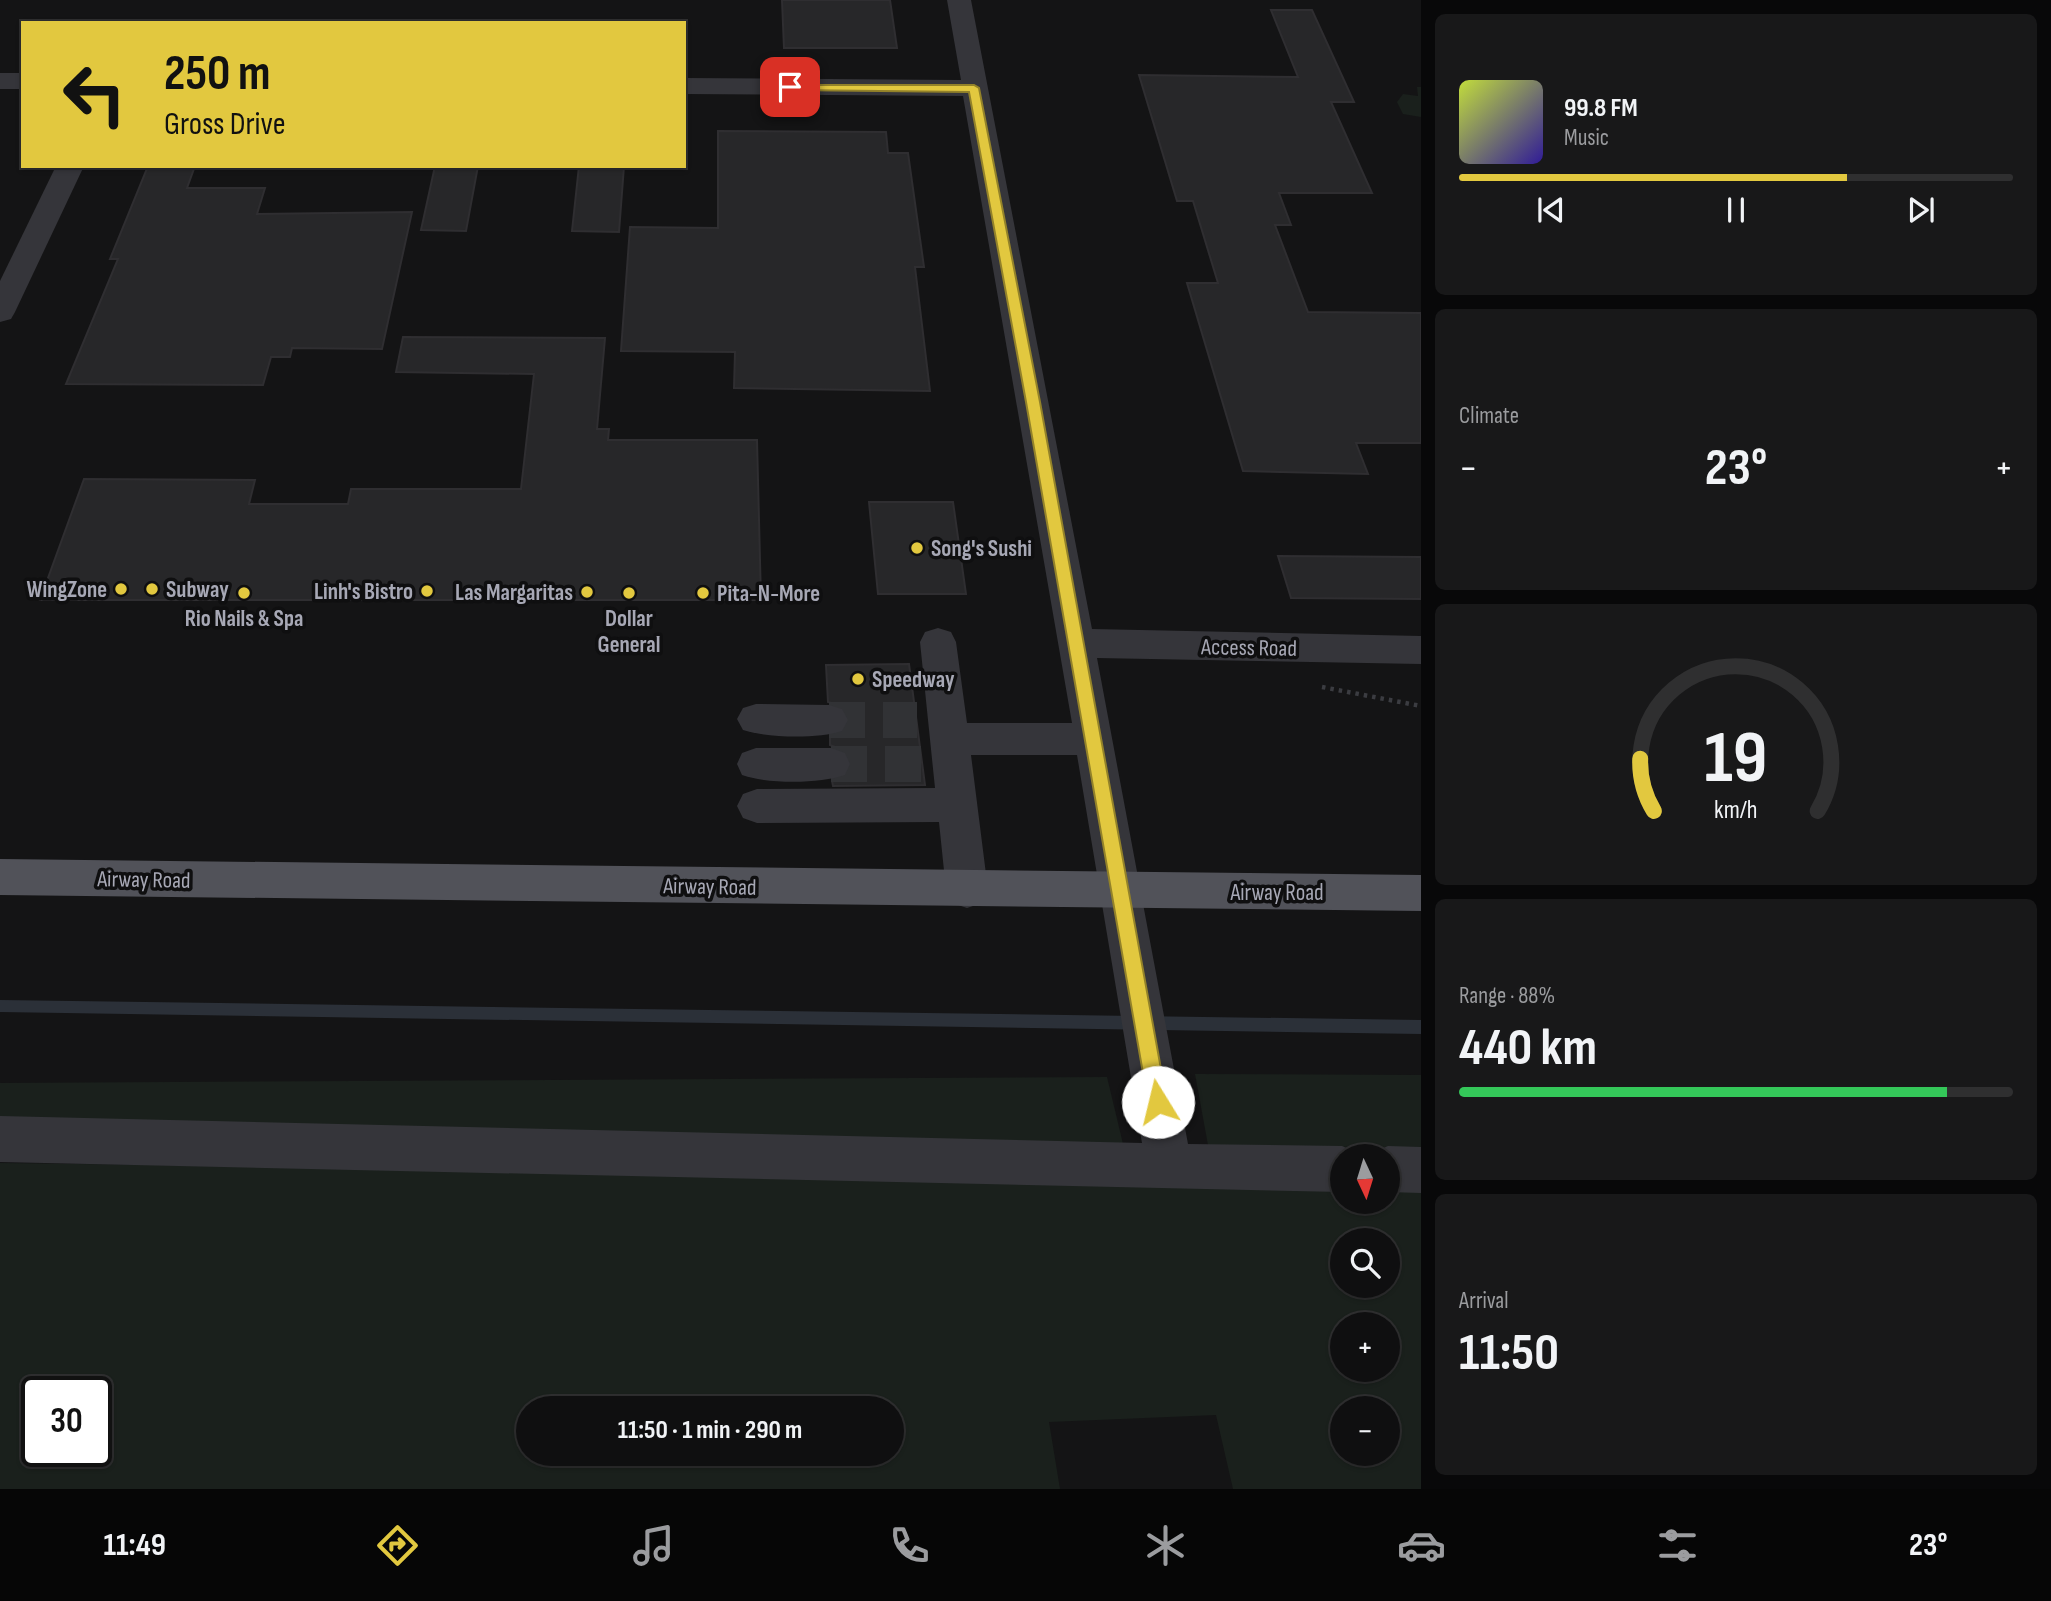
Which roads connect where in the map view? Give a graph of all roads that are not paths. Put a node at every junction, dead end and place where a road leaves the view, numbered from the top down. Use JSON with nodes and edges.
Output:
{"nodes":[{"id":1,"x":959,"y":0,"type":"edge"},
{"id":2,"x":0,"y":81,"type":"edge"},
{"id":3,"x":21,"y":81,"type":"edge"},
{"id":4,"x":686,"y":86,"type":"edge"},
{"id":5,"x":974,"y":88,"type":"junction"},
{"id":6,"x":69,"y":168,"type":"edge"},
{"id":7,"x":0,"y":312,"type":"edge"},
{"id":8,"x":938,"y":642,"type":"dead end"},
{"id":9,"x":1076,"y":643,"type":"junction"},
{"id":10,"x":1421,"y":650,"type":"edge"},
{"id":11,"x":756,"y":719,"type":"dead end"},
{"id":12,"x":829,"y":720,"type":"tunnel mouth"},
{"id":13,"x":1094,"y":739,"type":"junction"},
{"id":14,"x":938,"y":741,"type":"junction"},
{"id":15,"x":756,"y":764,"type":"dead end"},
{"id":16,"x":831,"y":764,"type":"tunnel mouth"},
{"id":17,"x":957,"y":805,"type":"junction"},
{"id":18,"x":757,"y":806,"type":"dead end"},
{"id":19,"x":0,"y":877,"type":"edge"},
{"id":20,"x":967,"y":890,"type":"junction"},
{"id":21,"x":1121,"y":891,"type":"junction"},
{"id":22,"x":1421,"y":893,"type":"edge"},
{"id":23,"x":0,"y":1139,"type":"edge"},
{"id":24,"x":1165,"y":1146,"type":"junction"},
{"id":25,"x":1330,"y":1167,"type":"edge"},
{"id":26,"x":1400,"y":1169,"type":"edge"},
{"id":27,"x":1421,"y":1170,"type":"edge"}],
"edges":[{"from":1,"to":5,"type":"street"},
{"from":2,"to":3,"type":"street"},
{"from":4,"to":5,"type":"street"},
{"from":5,"to":9,"type":"street"},
{"from":6,"to":7,"type":"street"},
{"from":8,"to":14,"type":"street"},
{"from":9,"to":10,"type":"street","name":"Access Road"},
{"from":9,"to":13,"type":"street"},
{"from":11,"to":12,"type":"street"},
{"from":13,"to":14,"type":"street"},
{"from":13,"to":21,"type":"street"},
{"from":14,"to":17,"type":"street"},
{"from":15,"to":16,"type":"street"},
{"from":17,"to":18,"type":"street"},
{"from":17,"to":20,"type":"street"},
{"from":19,"to":20,"type":"main road","name":"Airway Road"},
{"from":20,"to":21,"type":"main road","name":"Airway Road"},
{"from":21,"to":22,"type":"main road","name":"Airway Road"},
{"from":21,"to":24,"type":"street"},
{"from":23,"to":24,"type":"street"},
{"from":24,"to":25,"type":"street"},
{"from":26,"to":27,"type":"street"}]}
